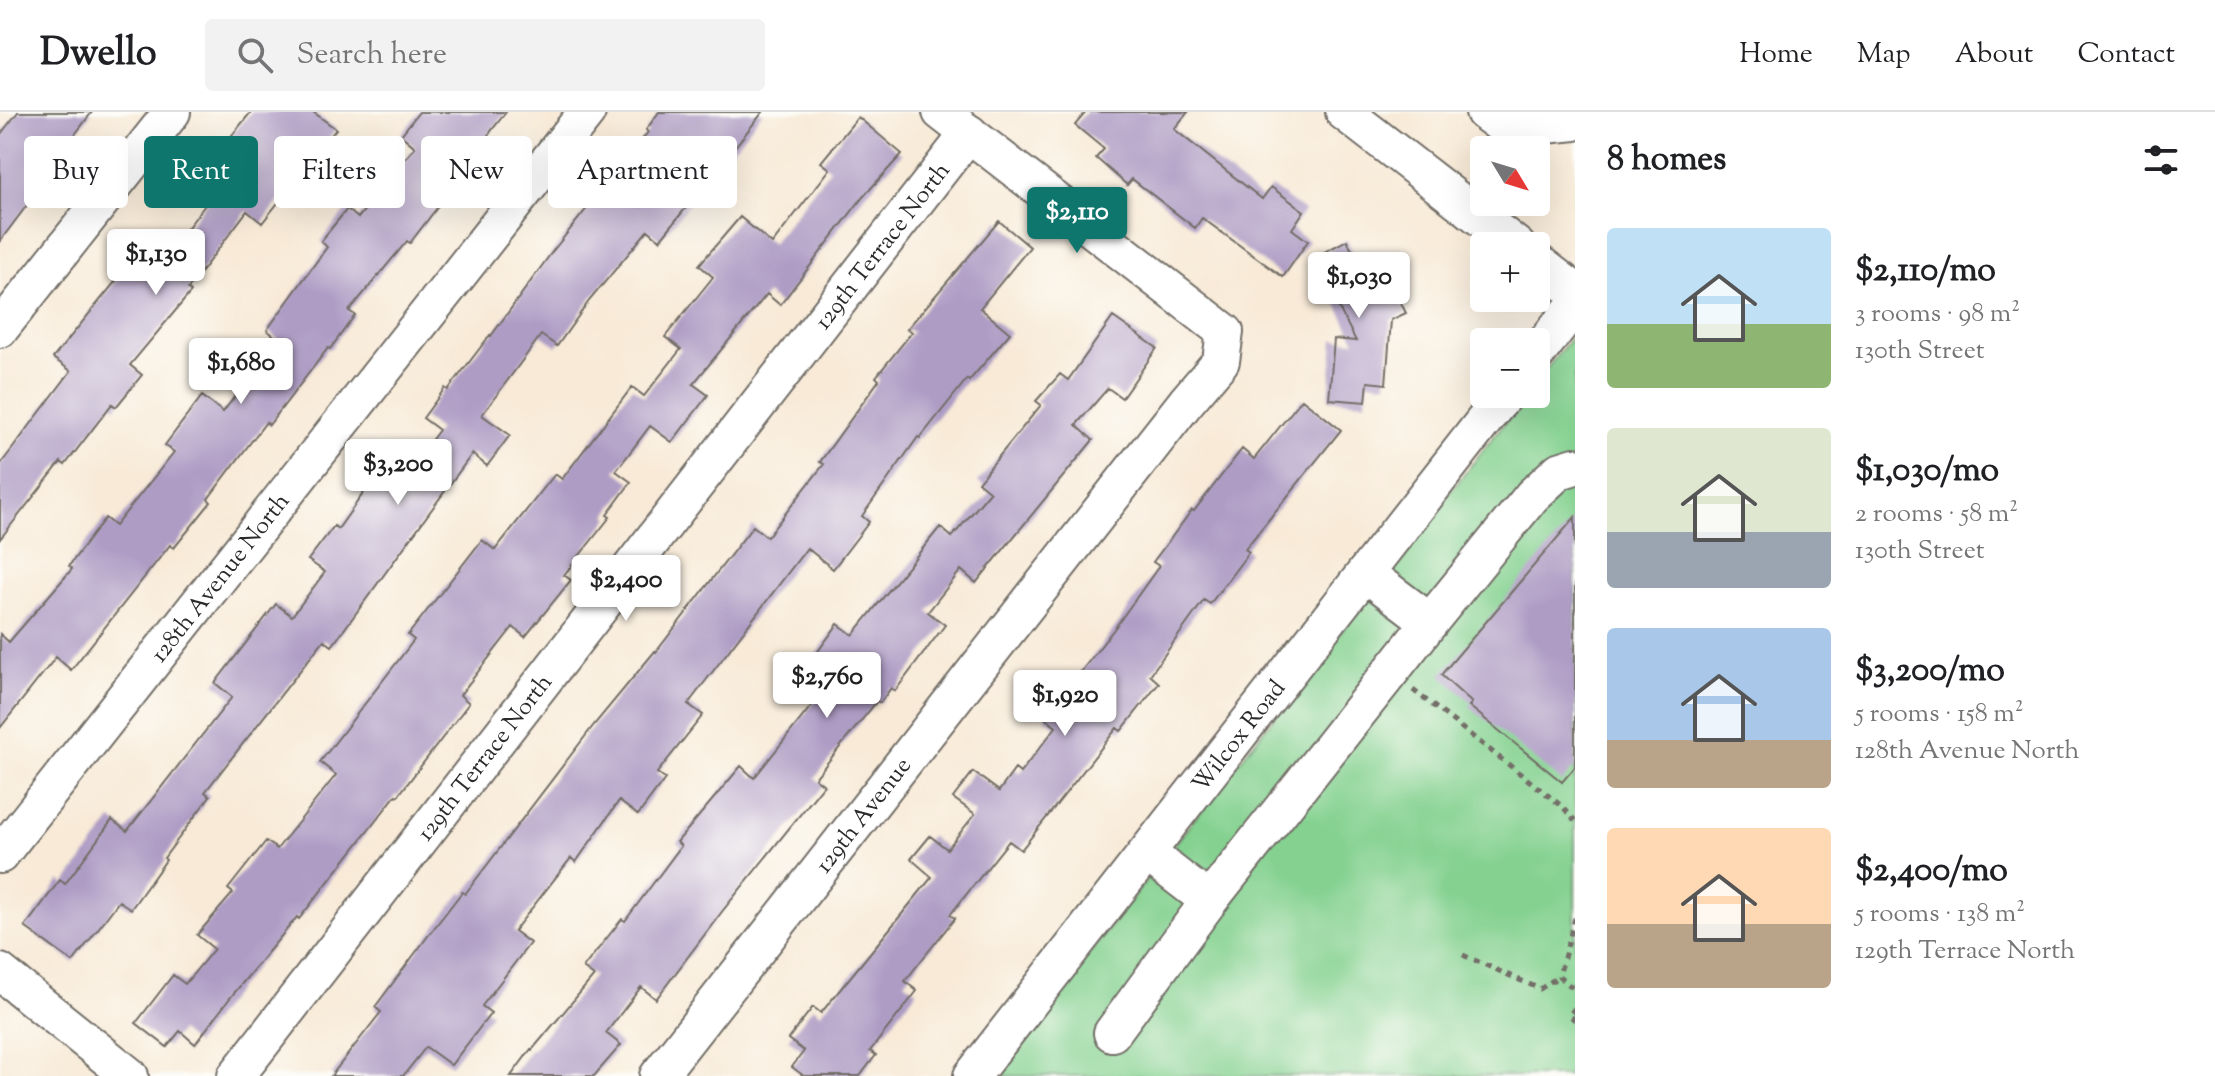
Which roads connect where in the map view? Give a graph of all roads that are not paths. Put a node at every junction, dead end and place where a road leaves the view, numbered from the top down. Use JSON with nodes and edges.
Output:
{"nodes":[{"id":1,"x":172,"y":112,"type":"edge"},
{"id":2,"x":587,"y":112,"type":"edge"},
{"id":3,"x":1344,"y":112,"type":"edge"},
{"id":4,"x":1484,"y":112,"type":"edge"},
{"id":5,"x":1575,"y":122,"type":"edge"},
{"id":6,"x":955,"y":123,"type":"edge"},
{"id":7,"x":1499,"y":232,"type":"edge"},
{"id":8,"x":1550,"y":272,"type":"edge"},
{"id":9,"x":1575,"y":291,"type":"edge"},
{"id":10,"x":1575,"y":305,"type":"edge"},
{"id":11,"x":0,"y":329,"type":"edge"},
{"id":12,"x":1550,"y":337,"type":"edge"},
{"id":13,"x":1494,"y":408,"type":"edge"},
{"id":14,"x":1575,"y":466,"type":"edge"},
{"id":15,"x":1365,"y":573,"type":"junction"},
{"id":16,"x":1430,"y":622,"type":"junction"},
{"id":17,"x":1147,"y":853,"type":"junction"},
{"id":18,"x":0,"y":855,"type":"edge"},
{"id":19,"x":1209,"y":901,"type":"junction"},
{"id":20,"x":4,"y":983,"type":"edge"},
{"id":21,"x":1112,"y":1033,"type":"dead end"},
{"id":22,"x":130,"y":1076,"type":"edge"},
{"id":23,"x":236,"y":1076,"type":"edge"},
{"id":24,"x":658,"y":1076,"type":"edge"},
{"id":25,"x":972,"y":1076,"type":"edge"}],
"edges":[{"from":1,"to":11,"type":"street"},
{"from":2,"to":18,"type":"street","name":"128th Avenue North"},
{"from":3,"to":7,"type":"street"},
{"from":4,"to":5,"type":"street"},
{"from":6,"to":23,"type":"street","name":"129th Terrace North"},
{"from":6,"to":24,"type":"street","name":"129th Avenue"},
{"from":8,"to":9,"type":"street"},
{"from":10,"to":12,"type":"street"},
{"from":13,"to":15,"type":"street","name":"Wilcox Road"},
{"from":14,"to":16,"type":"street"},
{"from":15,"to":16,"type":"street"},
{"from":15,"to":17,"type":"street","name":"Wilcox Road"},
{"from":16,"to":19,"type":"street"},
{"from":17,"to":19,"type":"street"},
{"from":17,"to":25,"type":"street","name":"Wilcox Road"},
{"from":19,"to":21,"type":"street"},
{"from":20,"to":22,"type":"street"}]}
